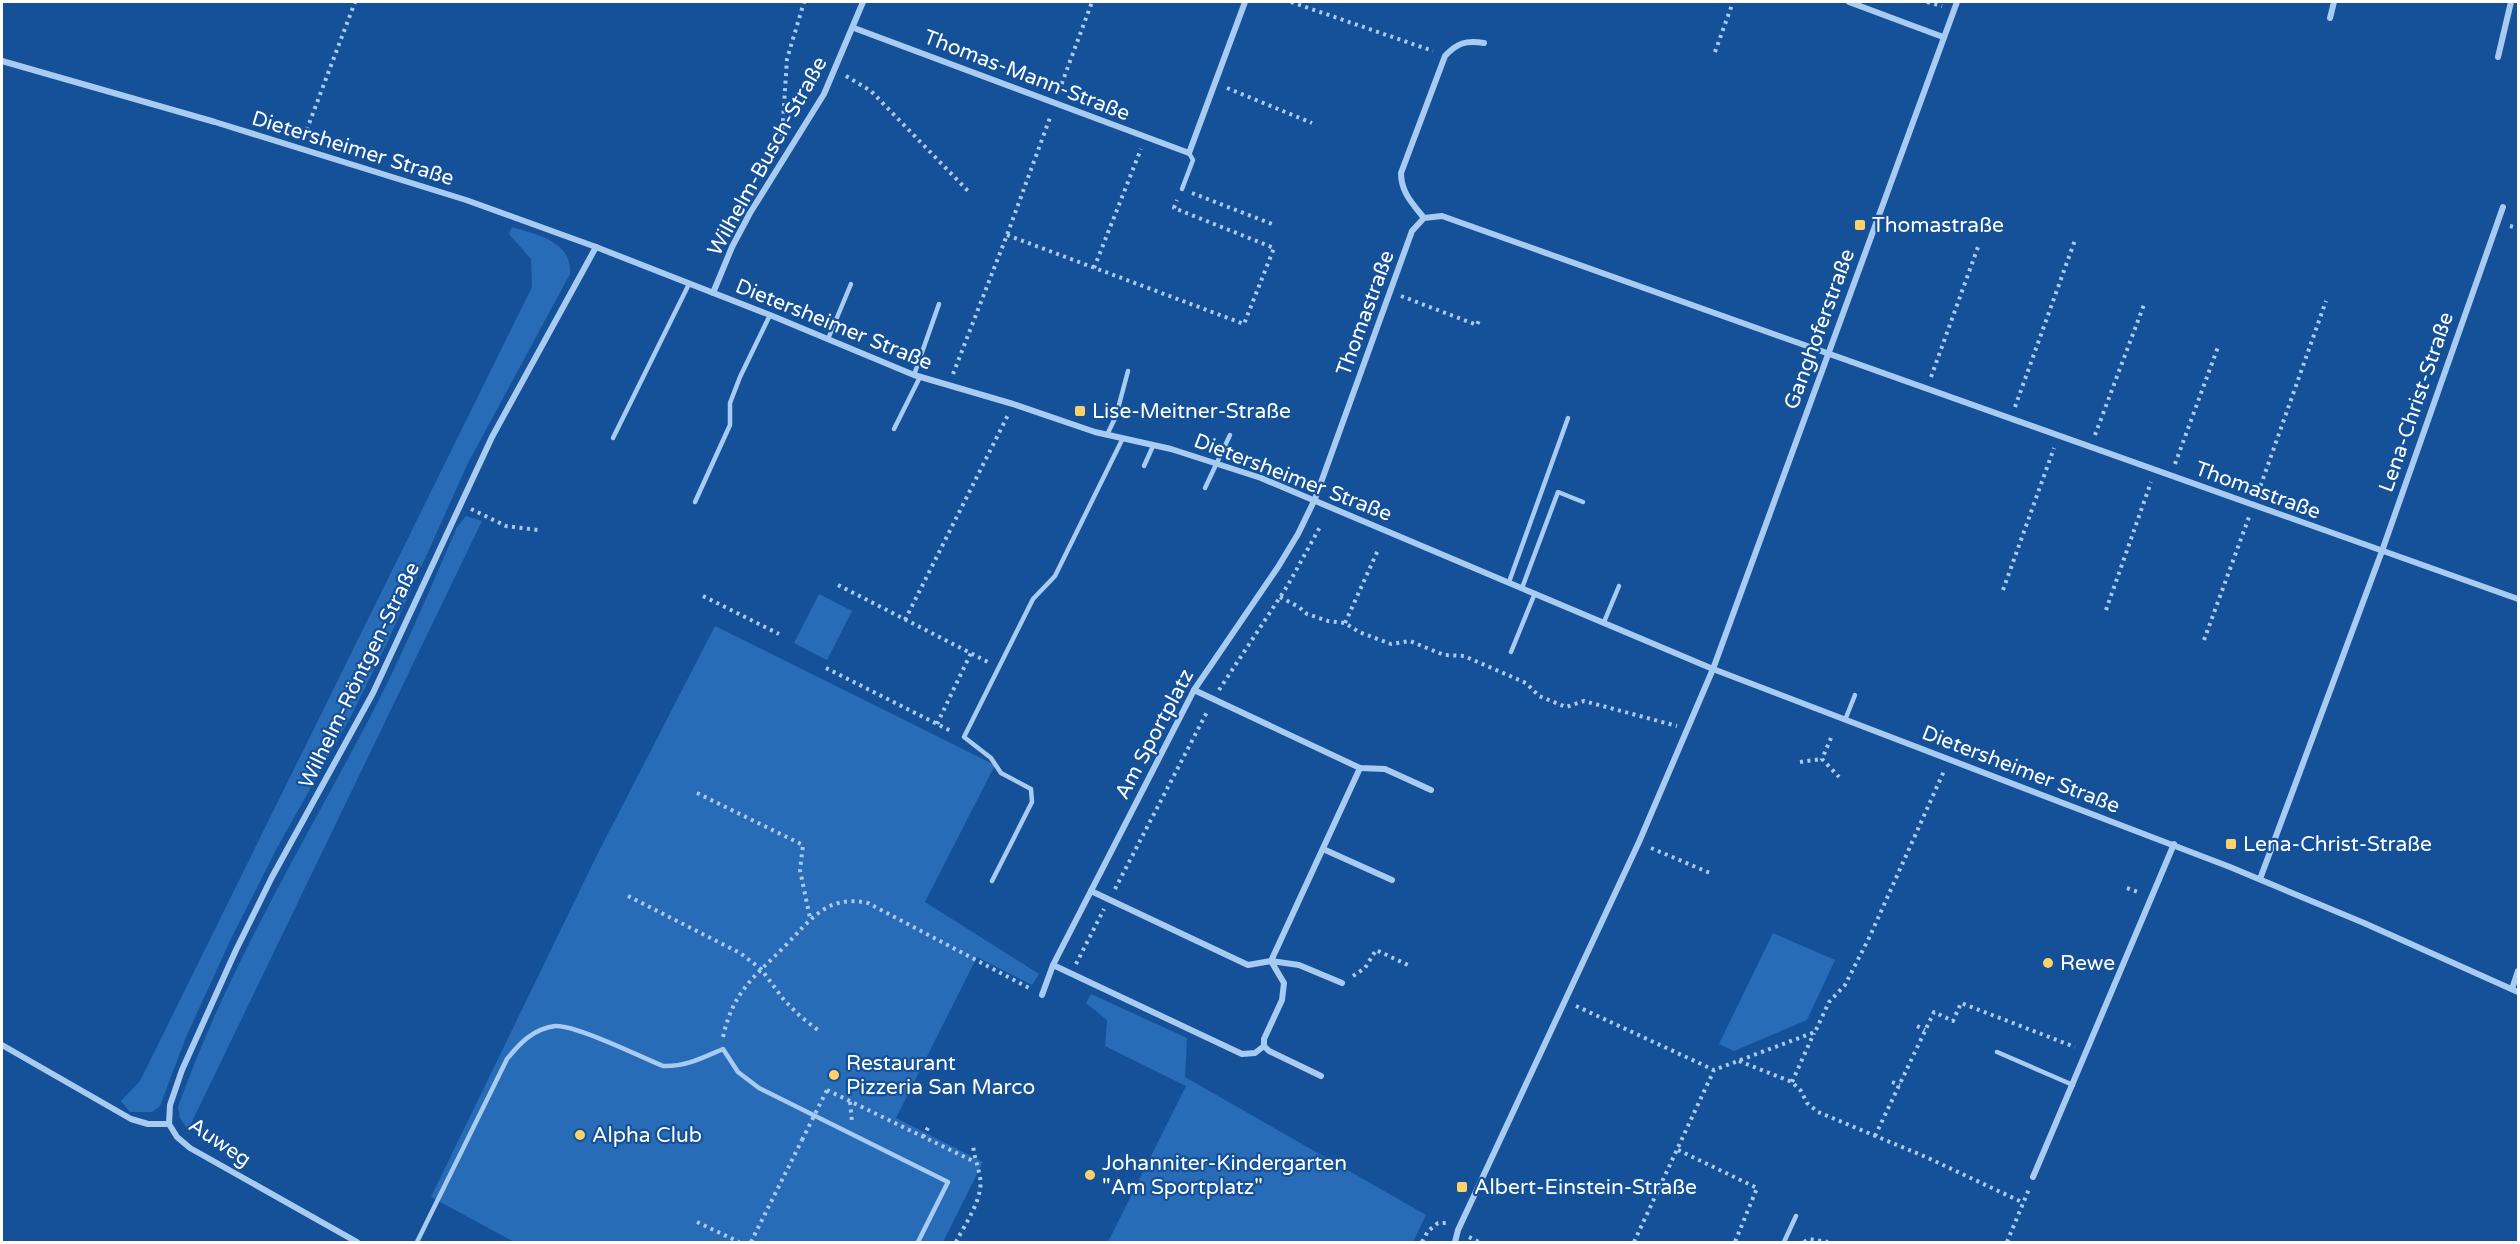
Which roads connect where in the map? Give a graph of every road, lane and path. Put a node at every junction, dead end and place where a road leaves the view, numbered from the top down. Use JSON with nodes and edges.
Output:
{"nodes":[{"id":1,"x":355,"y":2,"type":"edge"},
{"id":2,"x":804,"y":2,"type":"edge"},
{"id":3,"x":863,"y":2,"type":"edge"},
{"id":4,"x":1092,"y":2,"type":"edge"},
{"id":5,"x":1243,"y":2,"type":"edge"},
{"id":6,"x":1291,"y":2,"type":"edge"},
{"id":7,"x":1733,"y":2,"type":"edge"},
{"id":8,"x":1849,"y":2,"type":"edge"},
{"id":9,"x":1927,"y":2,"type":"edge"},
{"id":10,"x":1944,"y":2,"type":"edge"},
{"id":11,"x":1957,"y":2,"type":"edge"},
{"id":12,"x":2334,"y":2,"type":"edge"},
{"id":13,"x":2511,"y":2,"type":"edge"},
{"id":14,"x":2330,"y":18,"type":"dead end"},
{"id":15,"x":854,"y":28,"type":"junction"},
{"id":16,"x":1943,"y":37,"type":"junction"},
{"id":17,"x":1484,"y":43,"type":"dead end"},
{"id":18,"x":1715,"y":52,"type":"dead end"},
{"id":19,"x":1445,"y":56,"type":"junction"},
{"id":20,"x":2498,"y":57,"type":"dead end"},
{"id":21,"x":2,"y":61,"type":"edge"},
{"id":22,"x":836,"y":69,"type":"junction"},
{"id":23,"x":1215,"y":83,"type":"junction"},
{"id":24,"x":1055,"y":103,"type":"junction"},
{"id":25,"x":1312,"y":123,"type":"dead end"},
{"id":26,"x":1146,"y":137,"type":"junction"},
{"id":27,"x":791,"y":147,"type":"junction"},
{"id":28,"x":299,"y":149,"type":"junction"},
{"id":29,"x":1189,"y":153,"type":"junction"},
{"id":30,"x":1182,"y":189,"type":"junction"},
{"id":31,"x":969,"y":192,"type":"dead end"},
{"id":32,"x":2503,"y":207,"type":"dead end"},
{"id":33,"x":1424,"y":218,"type":"junction"},
{"id":34,"x":1272,"y":224,"type":"dead end"},
{"id":35,"x":1007,"y":235,"type":"junction"},
{"id":36,"x":2075,"y":240,"type":"dead end"},
{"id":37,"x":596,"y":247,"type":"junction"},
{"id":38,"x":1978,"y":247,"type":"dead end"},
{"id":39,"x":1094,"y":268,"type":"junction"},
{"id":40,"x":689,"y":284,"type":"junction"},
{"id":41,"x":851,"y":284,"type":"dead end"},
{"id":42,"x":1390,"y":292,"type":"junction"},
{"id":43,"x":713,"y":293,"type":"junction"},
{"id":44,"x":2145,"y":302,"type":"dead end"},
{"id":45,"x":2326,"y":302,"type":"dead end"},
{"id":46,"x":939,"y":304,"type":"dead end"},
{"id":47,"x":770,"y":315,"type":"junction"},
{"id":48,"x":1480,"y":318,"type":"dead end"},
{"id":49,"x":828,"y":339,"type":"junction"},
{"id":50,"x":2218,"y":347,"type":"dead end"},
{"id":51,"x":1828,"y":354,"type":"junction"},
{"id":52,"x":1128,"y":371,"type":"dead end"},
{"id":53,"x":917,"y":376,"type":"junction"},
{"id":54,"x":948,"y":386,"type":"junction"},
{"id":55,"x":1927,"y":389,"type":"junction"},
{"id":56,"x":1013,"y":404,"type":"junction"},
{"id":57,"x":1568,"y":418,"type":"dead end"},
{"id":58,"x":2010,"y":419,"type":"junction"},
{"id":59,"x":894,"y":429,"type":"dead end"},
{"id":60,"x":1107,"y":435,"type":"junction"},
{"id":61,"x":1230,"y":435,"type":"dead end"},
{"id":62,"x":2059,"y":436,"type":"junction"},
{"id":63,"x":613,"y":438,"type":"dead end"},
{"id":64,"x":1122,"y":440,"type":"junction"},
{"id":65,"x":1153,"y":446,"type":"junction"},
{"id":66,"x":2090,"y":447,"type":"junction"},
{"id":67,"x":1217,"y":464,"type":"junction"},
{"id":68,"x":1144,"y":466,"type":"dead end"},
{"id":69,"x":2156,"y":470,"type":"junction"},
{"id":70,"x":2171,"y":476,"type":"junction"},
{"id":71,"x":1205,"y":488,"type":"dead end"},
{"id":72,"x":1315,"y":499,"type":"junction"},
{"id":73,"x":695,"y":502,"type":"dead end"},
{"id":74,"x":1584,"y":502,"type":"dead end"},
{"id":75,"x":459,"y":504,"type":"junction"},
{"id":76,"x":2253,"y":505,"type":"junction"},
{"id":77,"x":1321,"y":525,"type":"dead end"},
{"id":78,"x":538,"y":530,"type":"dead end"},
{"id":79,"x":1378,"y":550,"type":"dead end"},
{"id":80,"x":2382,"y":551,"type":"junction"},
{"id":81,"x":1509,"y":582,"type":"junction"},
{"id":82,"x":838,"y":585,"type":"dead end"},
{"id":83,"x":1619,"y":586,"type":"dead end"},
{"id":84,"x":1522,"y":588,"type":"junction"},
{"id":85,"x":2003,"y":590,"type":"dead end"},
{"id":86,"x":1535,"y":593,"type":"junction"},
{"id":87,"x":702,"y":596,"type":"dead end"},
{"id":88,"x":1280,"y":597,"type":"junction"},
{"id":89,"x":2518,"y":599,"type":"edge"},
{"id":90,"x":2106,"y":610,"type":"dead end"},
{"id":91,"x":905,"y":620,"type":"junction"},
{"id":92,"x":1604,"y":622,"type":"junction"},
{"id":93,"x":1345,"y":623,"type":"junction"},
{"id":94,"x":779,"y":634,"type":"dead end"},
{"id":95,"x":2204,"y":640,"type":"dead end"},
{"id":96,"x":1511,"y":652,"type":"dead end"},
{"id":97,"x":971,"y":653,"type":"junction"},
{"id":98,"x":826,"y":668,"type":"dead end"},
{"id":99,"x":999,"y":668,"type":"junction"},
{"id":100,"x":1713,"y":669,"type":"junction"},
{"id":101,"x":1194,"y":690,"type":"junction"},
{"id":102,"x":1855,"y":695,"type":"dead end"},
{"id":103,"x":1214,"y":699,"type":"junction"},
{"id":104,"x":1845,"y":720,"type":"junction"},
{"id":105,"x":937,"y":724,"type":"junction"},
{"id":106,"x":1688,"y":729,"type":"junction"},
{"id":107,"x":964,"y":737,"type":"junction"},
{"id":108,"x":1832,"y":738,"type":"dead end"},
{"id":109,"x":1822,"y":759,"type":"junction"},
{"id":110,"x":1948,"y":760,"type":"junction"},
{"id":111,"x":1800,"y":762,"type":"dead end"},
{"id":112,"x":1360,"y":768,"type":"junction"},
{"id":113,"x":1839,"y":777,"type":"dead end"},
{"id":114,"x":1431,"y":790,"type":"dead end"},
{"id":115,"x":697,"y":792,"type":"dead end"},
{"id":116,"x":1639,"y":843,"type":"junction"},
{"id":117,"x":2174,"y":844,"type":"junction"},
{"id":118,"x":1323,"y":849,"type":"junction"},
{"id":119,"x":1710,"y":873,"type":"dead end"},
{"id":120,"x":2260,"y":879,"type":"junction"},
{"id":121,"x":1392,"y":880,"type":"dead end"},
{"id":122,"x":992,"y":881,"type":"dead end"},
{"id":123,"x":1091,"y":891,"type":"junction"},
{"id":124,"x":628,"y":896,"type":"dead end"},
{"id":125,"x":1109,"y":900,"type":"junction"},
{"id":126,"x":810,"y":918,"type":"junction"},
{"id":127,"x":1271,"y":961,"type":"junction"},
{"id":128,"x":1053,"y":965,"type":"junction"},
{"id":129,"x":1408,"y":965,"type":"dead end"},
{"id":130,"x":760,"y":969,"type":"junction"},
{"id":131,"x":2518,"y":971,"type":"edge"},
{"id":132,"x":1071,"y":974,"type":"junction"},
{"id":133,"x":1342,"y":983,"type":"joint"},
{"id":134,"x":2515,"y":990,"type":"edge"},
{"id":135,"x":1042,"y":995,"type":"joint"},
{"id":136,"x":1565,"y":1001,"type":"junction"},
{"id":137,"x":1917,"y":1026,"type":"dead end"},
{"id":138,"x":818,"y":1030,"type":"dead end"},
{"id":139,"x":1925,"y":1030,"type":"junction"},
{"id":140,"x":1815,"y":1032,"type":"junction"},
{"id":141,"x":2,"y":1045,"type":"edge"},
{"id":142,"x":1264,"y":1046,"type":"junction"},
{"id":143,"x":723,"y":1050,"type":"junction"},
{"id":144,"x":2087,"y":1051,"type":"junction"},
{"id":145,"x":1997,"y":1052,"type":"dead end"},
{"id":146,"x":1739,"y":1061,"type":"junction"},
{"id":147,"x":1714,"y":1070,"type":"junction"},
{"id":148,"x":1320,"y":1076,"type":"dead end"},
{"id":149,"x":1792,"y":1082,"type":"junction"},
{"id":150,"x":1892,"y":1082,"type":"dead end"},
{"id":151,"x":1900,"y":1085,"type":"junction"},
{"id":152,"x":2073,"y":1085,"type":"junction"},
{"id":153,"x":814,"y":1115,"type":"junction"},
{"id":154,"x":170,"y":1124,"type":"junction"},
{"id":155,"x":930,"y":1124,"type":"dead end"},
{"id":156,"x":1875,"y":1136,"type":"junction"},
{"id":157,"x":923,"y":1137,"type":"junction"},
{"id":158,"x":973,"y":1145,"type":"dead end"},
{"id":159,"x":1678,"y":1150,"type":"junction"},
{"id":160,"x":975,"y":1162,"type":"junction"},
{"id":161,"x":2033,"y":1177,"type":"joint"},
{"id":162,"x":2024,"y":1203,"type":"junction"},
{"id":163,"x":1796,"y":1216,"type":"dead end"},
{"id":164,"x":697,"y":1222,"type":"dead end"},
{"id":165,"x":1458,"y":1230,"type":"junction"},
{"id":166,"x":357,"y":1242,"type":"edge"},
{"id":167,"x":417,"y":1242,"type":"edge"},
{"id":168,"x":739,"y":1242,"type":"edge"},
{"id":169,"x":752,"y":1242,"type":"edge"},
{"id":170,"x":918,"y":1242,"type":"edge"},
{"id":171,"x":956,"y":1242,"type":"edge"},
{"id":172,"x":1422,"y":1242,"type":"edge"},
{"id":173,"x":1455,"y":1242,"type":"edge"},
{"id":174,"x":1634,"y":1242,"type":"edge"},
{"id":175,"x":1735,"y":1242,"type":"edge"},
{"id":176,"x":1784,"y":1242,"type":"edge"},
{"id":177,"x":1804,"y":1242,"type":"edge"},
{"id":178,"x":1828,"y":1242,"type":"edge"},
{"id":179,"x":2007,"y":1242,"type":"edge"}],
"edges":[{"from":1,"to":28,"type":"path"},
{"from":2,"to":27,"type":"path"},
{"from":3,"to":15,"type":"street","name":"Wilhelm-Busch-Straße"},
{"from":4,"to":24,"type":"path"},
{"from":5,"to":23,"type":"street"},
{"from":6,"to":19,"type":"path"},
{"from":7,"to":18,"type":"path"},
{"from":8,"to":16,"type":"street"},
{"from":9,"to":10,"type":"path"},
{"from":11,"to":16,"type":"street","name":"Ganghoferstraße"},
{"from":12,"to":14,"type":"street"},
{"from":13,"to":20,"type":"street"},
{"from":15,"to":22,"type":"street","name":"Wilhelm-Busch-Straße"},
{"from":15,"to":24,"type":"street","name":"Thomas-Mann-Straße"},
{"from":16,"to":51,"type":"street","name":"Ganghoferstraße"},
{"from":17,"to":19,"type":"street"},
{"from":19,"to":33,"type":"street"},
{"from":21,"to":28,"type":"street","name":"Dietersheimer Straße"},
{"from":22,"to":27,"type":"street","name":"Wilhelm-Busch-Straße"},
{"from":22,"to":31,"type":"path"},
{"from":23,"to":25,"type":"path"},
{"from":23,"to":29,"type":"street"},
{"from":24,"to":26,"type":"street","name":"Thomas-Mann-Straße"},
{"from":24,"to":35,"type":"path"},
{"from":26,"to":29,"type":"street","name":"Thomas-Mann-Straße"},
{"from":26,"to":39,"type":"path"},
{"from":27,"to":43,"type":"street","name":"Wilhelm-Busch-Straße"},
{"from":28,"to":37,"type":"street","name":"Dietersheimer Straße"},
{"from":29,"to":30,"type":"lane"},
{"from":30,"to":34,"type":"path"},
{"from":30,"to":39,"type":"path"},
{"from":32,"to":80,"type":"street","name":"Lena-Christ-Straße"},
{"from":33,"to":42,"type":"street","name":"Thomastraße"},
{"from":33,"to":51,"type":"street","name":"Thomastraße"},
{"from":35,"to":39,"type":"path"},
{"from":35,"to":54,"type":"path"},
{"from":36,"to":58,"type":"path"},
{"from":37,"to":40,"type":"street","name":"Dietersheimer Straße"},
{"from":37,"to":75,"type":"street","name":"Wilhelm-Röntgen-Straße"},
{"from":38,"to":55,"type":"path"},
{"from":40,"to":43,"type":"street","name":"Dietersheimer Straße"},
{"from":40,"to":63,"type":"lane"},
{"from":41,"to":49,"type":"lane"},
{"from":42,"to":48,"type":"path"},
{"from":42,"to":72,"type":"street","name":"Thomastraße"},
{"from":43,"to":47,"type":"street","name":"Dietersheimer Straße"},
{"from":44,"to":66,"type":"path"},
{"from":45,"to":76,"type":"path"},
{"from":46,"to":53,"type":"lane"},
{"from":47,"to":49,"type":"street","name":"Dietersheimer Straße"},
{"from":47,"to":73,"type":"lane"},
{"from":49,"to":53,"type":"street","name":"Dietersheimer Straße"},
{"from":50,"to":70,"type":"path"},
{"from":51,"to":55,"type":"street","name":"Thomastraße"},
{"from":51,"to":100,"type":"street","name":"Ganghoferstraße"},
{"from":52,"to":60,"type":"lane"},
{"from":53,"to":54,"type":"street","name":"Dietersheimer Straße"},
{"from":53,"to":59,"type":"lane"},
{"from":54,"to":56,"type":"street","name":"Dietersheimer Straße"},
{"from":55,"to":58,"type":"street","name":"Thomastraße"},
{"from":56,"to":60,"type":"street","name":"Dietersheimer Straße"},
{"from":56,"to":91,"type":"path"},
{"from":57,"to":81,"type":"lane"},
{"from":58,"to":62,"type":"street","name":"Thomastraße"},
{"from":60,"to":64,"type":"street","name":"Dietersheimer Straße"},
{"from":61,"to":67,"type":"lane"},
{"from":62,"to":66,"type":"street","name":"Thomastraße"},
{"from":62,"to":85,"type":"path"},
{"from":64,"to":65,"type":"street","name":"Dietersheimer Straße"},
{"from":64,"to":99,"type":"lane"},
{"from":65,"to":67,"type":"street","name":"Dietersheimer Straße"},
{"from":65,"to":68,"type":"lane"},
{"from":66,"to":69,"type":"street","name":"Thomastraße"},
{"from":67,"to":71,"type":"lane"},
{"from":67,"to":72,"type":"street","name":"Dietersheimer Straße"},
{"from":69,"to":70,"type":"street","name":"Thomastraße"},
{"from":69,"to":90,"type":"path"},
{"from":70,"to":76,"type":"street","name":"Thomastraße"},
{"from":72,"to":81,"type":"street","name":"Dietersheimer Straße"},
{"from":72,"to":101,"type":"street","name":"Am Sportplatz"},
{"from":74,"to":84,"type":"lane"},
{"from":75,"to":78,"type":"path"},
{"from":75,"to":154,"type":"street","name":"Wilhelm-Röntgen-Straße"},
{"from":76,"to":80,"type":"street","name":"Thomastraße"},
{"from":76,"to":95,"type":"path"},
{"from":77,"to":88,"type":"path"},
{"from":79,"to":93,"type":"path"},
{"from":80,"to":89,"type":"street","name":"Thomastraße"},
{"from":80,"to":120,"type":"street","name":"Lena-Christ-Straße"},
{"from":81,"to":84,"type":"street","name":"Dietersheimer Straße"},
{"from":82,"to":91,"type":"path"},
{"from":83,"to":92,"type":"lane"},
{"from":84,"to":86,"type":"street","name":"Dietersheimer Straße"},
{"from":86,"to":92,"type":"street","name":"Dietersheimer Straße"},
{"from":86,"to":96,"type":"lane"},
{"from":87,"to":94,"type":"path"},
{"from":88,"to":93,"type":"path"},
{"from":88,"to":103,"type":"path"},
{"from":91,"to":97,"type":"path"},
{"from":92,"to":100,"type":"street","name":"Dietersheimer Straße"},
{"from":93,"to":106,"type":"path"},
{"from":97,"to":99,"type":"path"},
{"from":97,"to":105,"type":"path"},
{"from":98,"to":105,"type":"path"},
{"from":99,"to":107,"type":"lane"},
{"from":100,"to":104,"type":"street","name":"Dietersheimer Straße"},
{"from":100,"to":106,"type":"street"},
{"from":101,"to":103,"type":"street"},
{"from":101,"to":123,"type":"street","name":"Am Sportplatz"},
{"from":102,"to":104,"type":"lane"},
{"from":103,"to":112,"type":"street"},
{"from":103,"to":125,"type":"path"},
{"from":104,"to":110,"type":"street","name":"Dietersheimer Straße"},
{"from":105,"to":107,"type":"path"},
{"from":106,"to":116,"type":"street"},
{"from":107,"to":122,"type":"lane"},
{"from":108,"to":109,"type":"path"},
{"from":109,"to":111,"type":"path"},
{"from":109,"to":113,"type":"path"},
{"from":110,"to":117,"type":"street","name":"Dietersheimer Straße"},
{"from":110,"to":140,"type":"path"},
{"from":112,"to":114,"type":"street"},
{"from":112,"to":118,"type":"street"},
{"from":115,"to":126,"type":"path"},
{"from":116,"to":119,"type":"path"},
{"from":116,"to":136,"type":"street"},
{"from":117,"to":120,"type":"street","name":"Dietersheimer Straße"},
{"from":117,"to":144,"type":"street"},
{"from":118,"to":121,"type":"street"},
{"from":118,"to":127,"type":"street"},
{"from":120,"to":134,"type":"street","name":"Dietersheimer Straße"},
{"from":123,"to":125,"type":"street"},
{"from":123,"to":128,"type":"street","name":"Am Sportplatz"},
{"from":124,"to":130,"type":"path"},
{"from":125,"to":127,"type":"street"},
{"from":125,"to":132,"type":"path"},
{"from":126,"to":130,"type":"path"},
{"from":126,"to":135,"type":"path"},
{"from":127,"to":133,"type":"street"},
{"from":127,"to":142,"type":"street"},
{"from":128,"to":132,"type":"street"},
{"from":128,"to":135,"type":"street","name":"Am Sportplatz"},
{"from":129,"to":133,"type":"path"},
{"from":130,"to":138,"type":"path"},
{"from":130,"to":143,"type":"path"},
{"from":131,"to":134,"type":"street"},
{"from":132,"to":142,"type":"street"},
{"from":136,"to":147,"type":"path"},
{"from":136,"to":165,"type":"street"},
{"from":137,"to":139,"type":"path"},
{"from":139,"to":144,"type":"path"},
{"from":139,"to":151,"type":"path"},
{"from":140,"to":146,"type":"path"},
{"from":140,"to":149,"type":"path"},
{"from":141,"to":154,"type":"street","name":"Auweg"},
{"from":142,"to":148,"type":"street"},
{"from":143,"to":153,"type":"lane"},
{"from":143,"to":167,"type":"lane"},
{"from":144,"to":152,"type":"street"},
{"from":145,"to":152,"type":"lane"},
{"from":146,"to":147,"type":"path"},
{"from":146,"to":149,"type":"path"},
{"from":147,"to":159,"type":"path"},
{"from":149,"to":156,"type":"path"},
{"from":150,"to":151,"type":"path"},
{"from":151,"to":156,"type":"path"},
{"from":152,"to":161,"type":"street"},
{"from":153,"to":157,"type":"path","bridge":true},
{"from":153,"to":169,"type":"path","bridge":true},
{"from":153,"to":170,"type":"lane"},
{"from":154,"to":166,"type":"street","name":"Auweg"},
{"from":155,"to":157,"type":"path"},
{"from":156,"to":162,"type":"path"},
{"from":157,"to":160,"type":"path"},
{"from":158,"to":160,"type":"path"},
{"from":159,"to":174,"type":"path"},
{"from":159,"to":175,"type":"path"},
{"from":160,"to":171,"type":"path"},
{"from":161,"to":162,"type":"path"},
{"from":162,"to":179,"type":"path"},
{"from":163,"to":176,"type":"lane"},
{"from":164,"to":168,"type":"path"},
{"from":165,"to":172,"type":"path"},
{"from":165,"to":173,"type":"street"},
{"from":177,"to":178,"type":"path"}]}
